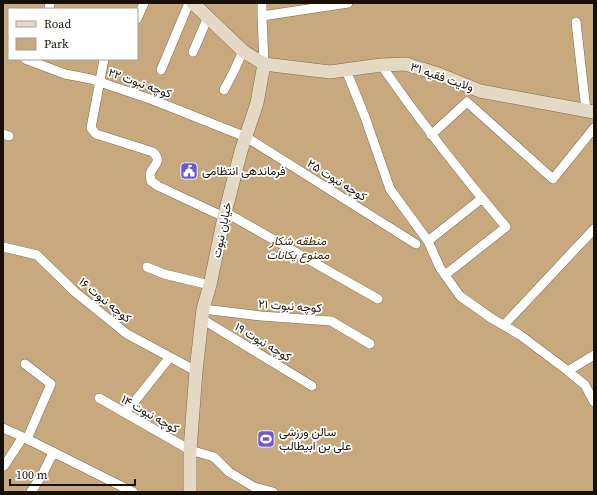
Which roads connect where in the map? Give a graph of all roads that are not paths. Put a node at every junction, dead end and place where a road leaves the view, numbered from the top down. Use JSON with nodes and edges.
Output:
{"nodes":[{"id":1,"x":144,"y":3,"type":"edge"},
{"id":2,"x":189,"y":3,"type":"edge"},
{"id":3,"x":193,"y":3,"type":"edge"},
{"id":4,"x":262,"y":3,"type":"edge"},
{"id":5,"x":348,"y":3,"type":"edge"},
{"id":6,"x":262,"y":16,"type":"junction"},
{"id":7,"x":138,"y":17,"type":"edge"},
{"id":8,"x":208,"y":17,"type":"junction"},
{"id":9,"x":576,"y":22,"type":"dead end"},
{"id":10,"x":244,"y":51,"type":"junction"},
{"id":11,"x":193,"y":52,"type":"dead end"},
{"id":12,"x":28,"y":60,"type":"edge"},
{"id":13,"x":104,"y":60,"type":"edge"},
{"id":14,"x":264,"y":64,"type":"junction"},
{"id":15,"x":381,"y":66,"type":"junction"},
{"id":16,"x":161,"y":70,"type":"dead end"},
{"id":17,"x":346,"y":70,"type":"junction"},
{"id":18,"x":100,"y":82,"type":"junction"},
{"id":19,"x":224,"y":90,"type":"dead end"},
{"id":20,"x":590,"y":111,"type":"edge"},
{"id":21,"x":594,"y":128,"type":"edge"},
{"id":22,"x":431,"y":135,"type":"junction"},
{"id":23,"x":246,"y":137,"type":"junction"},
{"id":24,"x":481,"y":198,"type":"junction"},
{"id":25,"x":224,"y":214,"type":"junction"},
{"id":26,"x":594,"y":229,"type":"edge"},
{"id":27,"x":428,"y":241,"type":"junction"},
{"id":28,"x":416,"y":244,"type":"dead end"},
{"id":29,"x":3,"y":247,"type":"edge"},
{"id":30,"x":147,"y":267,"type":"dead end"},
{"id":31,"x":445,"y":275,"type":"junction"},
{"id":32,"x":210,"y":285,"type":"junction"},
{"id":33,"x":378,"y":299,"type":"dead end"},
{"id":34,"x":202,"y":314,"type":"junction"},
{"id":35,"x":504,"y":325,"type":"junction"},
{"id":36,"x":370,"y":344,"type":"dead end"},
{"id":37,"x":594,"y":355,"type":"edge"},
{"id":38,"x":170,"y":357,"type":"junction"},
{"id":39,"x":25,"y":364,"type":"dead end"},
{"id":40,"x":196,"y":371,"type":"junction"},
{"id":41,"x":568,"y":371,"type":"junction"},
{"id":42,"x":312,"y":386,"type":"dead end"},
{"id":43,"x":99,"y":398,"type":"dead end"},
{"id":44,"x":594,"y":402,"type":"edge"},
{"id":45,"x":123,"y":412,"type":"junction"},
{"id":46,"x":3,"y":428,"type":"edge"},
{"id":47,"x":25,"y":438,"type":"junction"},
{"id":48,"x":190,"y":450,"type":"junction"},
{"id":49,"x":53,"y":453,"type":"junction"},
{"id":50,"x":4,"y":466,"type":"dead end"},
{"id":51,"x":31,"y":492,"type":"edge"},
{"id":52,"x":133,"y":492,"type":"edge"},
{"id":53,"x":190,"y":492,"type":"edge"},
{"id":54,"x":273,"y":492,"type":"edge"}],
"edges":[{"from":1,"to":7,"type":"street"},
{"from":2,"to":16,"type":"street"},
{"from":3,"to":8,"type":"street"},
{"from":4,"to":6,"type":"street"},
{"from":5,"to":6,"type":"street"},
{"from":6,"to":14,"type":"street"},
{"from":8,"to":10,"type":"street"},
{"from":8,"to":11,"type":"street"},
{"from":9,"to":20,"type":"street"},
{"from":10,"to":14,"type":"street"},
{"from":10,"to":19,"type":"street"},
{"from":12,"to":18,"type":"street","name":"کوچه نبوت ۲۲"},
{"from":13,"to":18,"type":"street"},
{"from":14,"to":17,"type":"street","name":"ولایت فقیه ۳۱"},
{"from":14,"to":23,"type":"street","name":"خیابان نبوت"},
{"from":15,"to":17,"type":"street","name":"ولایت فقیه ۳۱"},
{"from":15,"to":20,"type":"street","name":"ولایت فقیه ۳۱"},
{"from":15,"to":22,"type":"street"},
{"from":17,"to":27,"type":"street"},
{"from":18,"to":23,"type":"street","name":"کوچه نبوت ۲۲"},
{"from":18,"to":25,"type":"street"},
{"from":21,"to":22,"type":"street"},
{"from":22,"to":24,"type":"street"},
{"from":23,"to":25,"type":"street","name":"خیابان نبوت"},
{"from":23,"to":28,"type":"street","name":"کوچه نبوت ۲۵"},
{"from":24,"to":27,"type":"street"},
{"from":24,"to":31,"type":"street"},
{"from":25,"to":32,"type":"street","name":"خیابان نبوت"},
{"from":25,"to":33,"type":"street"},
{"from":26,"to":35,"type":"street"},
{"from":27,"to":31,"type":"street"},
{"from":29,"to":38,"type":"street","name":"کوچه نبوت ۱۶"},
{"from":30,"to":32,"type":"street"},
{"from":31,"to":35,"type":"street"},
{"from":32,"to":34,"type":"street","name":"خیابان نبوت"},
{"from":34,"to":36,"type":"street","name":"کوچه نبوت ۲۱"},
{"from":34,"to":40,"type":"street","name":"خیابان نبوت"},
{"from":34,"to":42,"type":"street","name":"کوچه نبوت ۱۹"},
{"from":35,"to":41,"type":"street"},
{"from":37,"to":41,"type":"street"},
{"from":38,"to":40,"type":"street","name":"کوچه نبوت ۱۶"},
{"from":38,"to":45,"type":"street"},
{"from":39,"to":47,"type":"street"},
{"from":40,"to":48,"type":"street","name":"خیابان نبوت"},
{"from":41,"to":44,"type":"street"},
{"from":43,"to":45,"type":"street","name":"کوچه نبوت ۱۴"},
{"from":45,"to":48,"type":"street","name":"کوچه نبوت ۱۴"},
{"from":46,"to":47,"type":"street"},
{"from":47,"to":49,"type":"street"},
{"from":47,"to":50,"type":"street"},
{"from":48,"to":53,"type":"street","name":"خیابان نبوت"},
{"from":48,"to":54,"type":"street","name":"کوچه نبوت ۱۴"},
{"from":49,"to":51,"type":"street"},
{"from":49,"to":52,"type":"street"}]}
